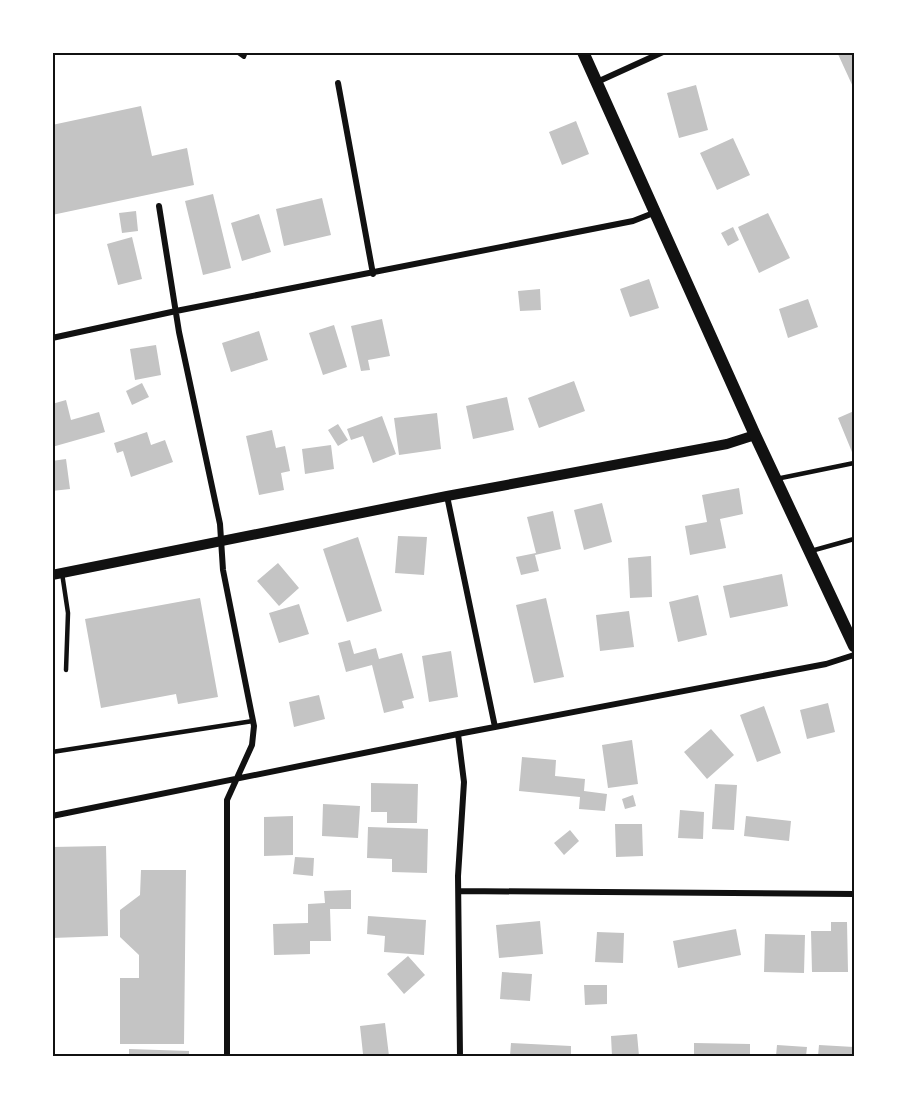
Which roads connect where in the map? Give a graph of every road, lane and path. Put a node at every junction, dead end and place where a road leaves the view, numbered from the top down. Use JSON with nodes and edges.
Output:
{"nodes":[{"id":1,"x":237,"y":52,"type":"edge"},
{"id":2,"x":246,"y":52,"type":"edge"},
{"id":3,"x":583,"y":52,"type":"edge"},
{"id":4,"x":663,"y":52,"type":"edge"},
{"id":5,"x":596,"y":82,"type":"junction"},
{"id":6,"x":338,"y":83,"type":"dead end"},
{"id":7,"x":159,"y":206,"type":"dead end"},
{"id":8,"x":656,"y":212,"type":"junction"},
{"id":9,"x":373,"y":274,"type":"junction"},
{"id":10,"x":176,"y":311,"type":"junction"},
{"id":11,"x":52,"y":338,"type":"edge"},
{"id":12,"x":755,"y":435,"type":"junction"},
{"id":13,"x":855,"y":463,"type":"edge"},
{"id":14,"x":776,"y":479,"type":"junction"},
{"id":15,"x":447,"y":496,"type":"junction"},
{"id":16,"x":855,"y":539,"type":"edge"},
{"id":17,"x":221,"y":542,"type":"junction"},
{"id":18,"x":810,"y":552,"type":"junction"},
{"id":19,"x":57,"y":574,"type":"edge"},
{"id":20,"x":855,"y":646,"type":"edge"},
{"id":21,"x":855,"y":656,"type":"edge"},
{"id":22,"x":66,"y":670,"type":"dead end"},
{"id":23,"x":253,"y":721,"type":"junction"},
{"id":24,"x":495,"y":727,"type":"junction"},
{"id":25,"x":458,"y":734,"type":"junction"},
{"id":26,"x":52,"y":752,"type":"edge"},
{"id":27,"x":237,"y":778,"type":"junction"},
{"id":28,"x":52,"y":816,"type":"edge"},
{"id":29,"x":459,"y":891,"type":"junction"},
{"id":30,"x":855,"y":894,"type":"edge"},
{"id":31,"x":227,"y":1056,"type":"edge"},
{"id":32,"x":460,"y":1056,"type":"edge"}],
"edges":[{"from":1,"to":2,"type":"path"},
{"from":3,"to":5,"type":"main road"},
{"from":4,"to":5,"type":"street"},
{"from":5,"to":8,"type":"main road"},
{"from":6,"to":9,"type":"street"},
{"from":7,"to":10,"type":"street"},
{"from":8,"to":9,"type":"street"},
{"from":8,"to":12,"type":"main road"},
{"from":9,"to":10,"type":"street"},
{"from":10,"to":11,"type":"street"},
{"from":10,"to":17,"type":"street"},
{"from":12,"to":14,"type":"main road"},
{"from":12,"to":15,"type":"street"},
{"from":13,"to":14,"type":"lane"},
{"from":14,"to":18,"type":"main road"},
{"from":15,"to":17,"type":"street"},
{"from":15,"to":24,"type":"street"},
{"from":16,"to":18,"type":"lane"},
{"from":17,"to":19,"type":"street"},
{"from":17,"to":23,"type":"street"},
{"from":18,"to":20,"type":"main road"},
{"from":19,"to":22,"type":"lane"},
{"from":21,"to":24,"type":"street"},
{"from":23,"to":26,"type":"lane"},
{"from":23,"to":27,"type":"street"},
{"from":24,"to":25,"type":"street"},
{"from":25,"to":27,"type":"street"},
{"from":25,"to":29,"type":"street"},
{"from":27,"to":28,"type":"street"},
{"from":27,"to":31,"type":"street"},
{"from":29,"to":30,"type":"street"},
{"from":29,"to":32,"type":"street"}]}
